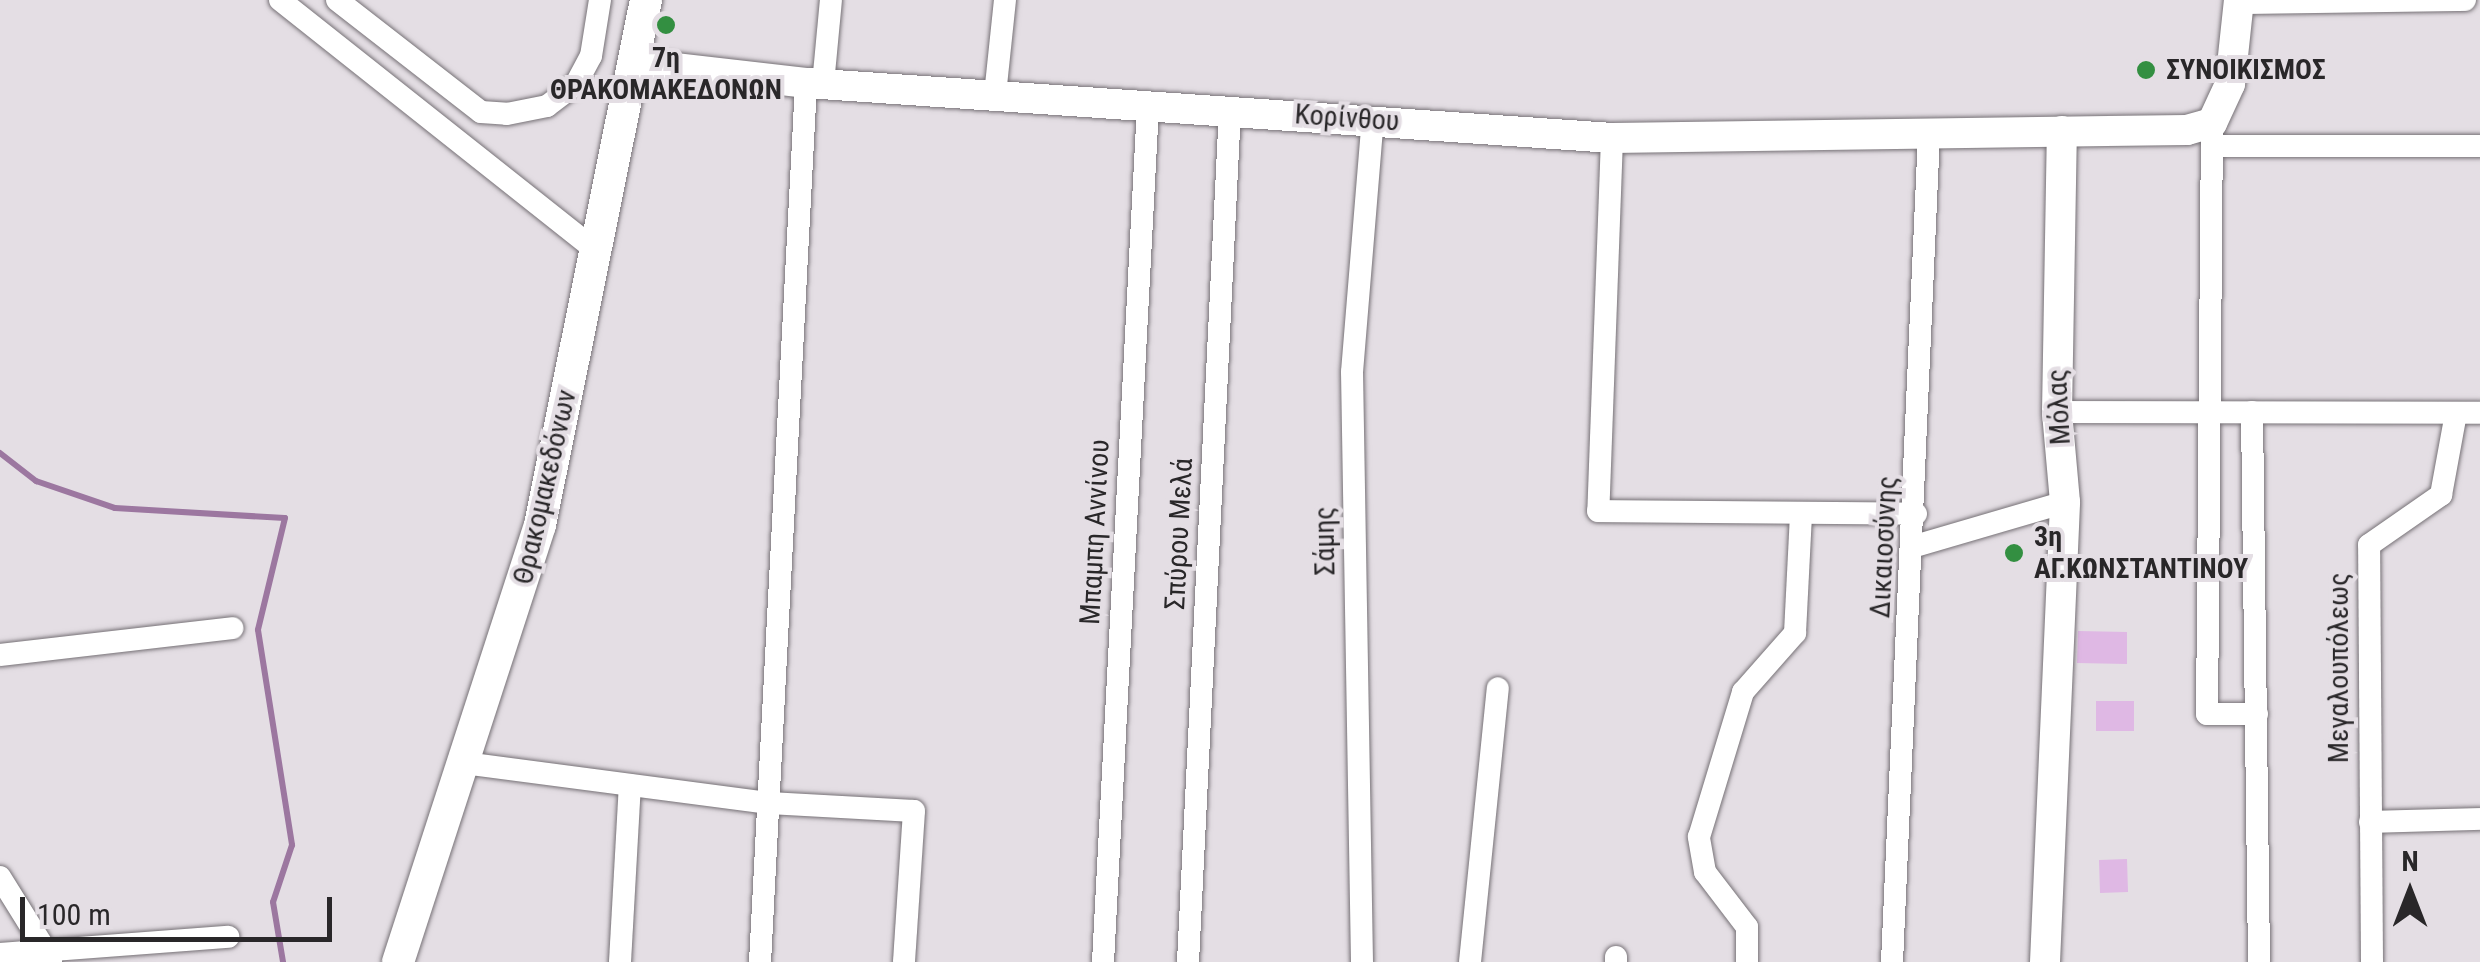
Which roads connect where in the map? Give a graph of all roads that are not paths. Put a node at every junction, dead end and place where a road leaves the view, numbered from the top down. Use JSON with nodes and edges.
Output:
{"nodes":[{"id":1,"x":280,"y":0,"type":"edge"},
{"id":2,"x":338,"y":0,"type":"edge"},
{"id":3,"x":600,"y":0,"type":"edge"},
{"id":4,"x":646,"y":0,"type":"edge"},
{"id":5,"x":831,"y":0,"type":"edge"},
{"id":6,"x":1005,"y":0,"type":"edge"},
{"id":7,"x":2465,"y":0,"type":"edge"},
{"id":8,"x":2239,"y":2,"type":"edge"},
{"id":9,"x":633,"y":63,"type":"junction"},
{"id":10,"x":814,"y":84,"type":"junction"},
{"id":11,"x":995,"y":95,"type":"junction"},
{"id":12,"x":1148,"y":104,"type":"junction"},
{"id":13,"x":1230,"y":110,"type":"junction"},
{"id":14,"x":1373,"y":119,"type":"junction"},
{"id":15,"x":2062,"y":131,"type":"junction"},
{"id":16,"x":1930,"y":133,"type":"junction"},
{"id":17,"x":2214,"y":134,"type":"junction"},
{"id":18,"x":1612,"y":138,"type":"junction"},
{"id":19,"x":2480,"y":146,"type":"edge"},
{"id":20,"x":594,"y":249,"type":"junction"},
{"id":21,"x":2057,"y":412,"type":"junction"},
{"id":22,"x":2252,"y":412,"type":"junction"},
{"id":23,"x":2456,"y":412,"type":"junction"},
{"id":24,"x":2480,"y":412,"type":"edge"},
{"id":25,"x":2204,"y":414,"type":"junction"},
{"id":26,"x":2066,"y":502,"type":"junction"},
{"id":27,"x":1916,"y":514,"type":"junction"},
{"id":28,"x":1801,"y":515,"type":"junction"},
{"id":29,"x":1916,"y":546,"type":"junction"},
{"id":30,"x":232,"y":628,"type":"dead end"},
{"id":31,"x":0,"y":655,"type":"edge"},
{"id":32,"x":1498,"y":688,"type":"dead end"},
{"id":33,"x":2256,"y":714,"type":"junction"},
{"id":34,"x":464,"y":763,"type":"junction"},
{"id":35,"x":630,"y":784,"type":"junction"},
{"id":36,"x":769,"y":803,"type":"junction"},
{"id":37,"x":2480,"y":819,"type":"edge"},
{"id":38,"x":2370,"y":822,"type":"junction"},
{"id":39,"x":0,"y":877,"type":"edge"},
{"id":40,"x":228,"y":937,"type":"dead end"},
{"id":41,"x":0,"y":954,"type":"edge"},
{"id":42,"x":49,"y":956,"type":"edge"},
{"id":43,"x":398,"y":962,"type":"edge"},
{"id":44,"x":620,"y":962,"type":"edge"},
{"id":45,"x":760,"y":962,"type":"edge"},
{"id":46,"x":904,"y":962,"type":"edge"},
{"id":47,"x":1102,"y":962,"type":"edge"},
{"id":48,"x":1188,"y":962,"type":"edge"},
{"id":49,"x":1362,"y":962,"type":"edge"},
{"id":50,"x":1470,"y":962,"type":"edge"},
{"id":51,"x":1747,"y":962,"type":"edge"},
{"id":52,"x":1892,"y":962,"type":"edge"},
{"id":53,"x":2046,"y":962,"type":"edge"},
{"id":54,"x":2259,"y":962,"type":"edge"},
{"id":55,"x":2372,"y":962,"type":"edge"}],
"edges":[{"from":1,"to":20,"type":"street"},
{"from":2,"to":3,"type":"street"},
{"from":4,"to":9,"type":"main road","name":"Θρακομακεδόνων"},
{"from":5,"to":10,"type":"street"},
{"from":6,"to":11,"type":"street"},
{"from":7,"to":8,"type":"street"},
{"from":8,"to":17,"type":"street"},
{"from":9,"to":10,"type":"street","name":"Κορίνθου"},
{"from":9,"to":20,"type":"main road","name":"Θρακομακεδόνων"},
{"from":10,"to":11,"type":"street","name":"Κορίνθου"},
{"from":10,"to":36,"type":"street"},
{"from":11,"to":12,"type":"street","name":"Κορίνθου"},
{"from":12,"to":13,"type":"street","name":"Κορίνθου"},
{"from":12,"to":47,"type":"street","name":"Μπαμπη Αννίνου"},
{"from":13,"to":14,"type":"street","name":"Κορίνθου"},
{"from":13,"to":48,"type":"street","name":"Σπύρου Μελά"},
{"from":14,"to":18,"type":"street","name":"Κορίνθου"},
{"from":14,"to":49,"type":"street","name":"Σάμης"},
{"from":15,"to":16,"type":"street","name":"Κορίνθου"},
{"from":15,"to":17,"type":"street"},
{"from":15,"to":21,"type":"street","name":"Μόλας"},
{"from":16,"to":18,"type":"street","name":"Κορίνθου"},
{"from":16,"to":27,"type":"street","name":"Δικαιοσύνης"},
{"from":17,"to":19,"type":"street"},
{"from":17,"to":25,"type":"street"},
{"from":18,"to":28,"type":"street"},
{"from":20,"to":34,"type":"main road","name":"Θρακομακεδόνων"},
{"from":21,"to":25,"type":"street"},
{"from":21,"to":26,"type":"street","name":"Μόλας"},
{"from":22,"to":23,"type":"street"},
{"from":22,"to":25,"type":"street"},
{"from":22,"to":33,"type":"street"},
{"from":23,"to":24,"type":"street"},
{"from":23,"to":38,"type":"street","name":"Μεγαλουπόλεως"},
{"from":25,"to":33,"type":"street"},
{"from":26,"to":29,"type":"street"},
{"from":26,"to":53,"type":"street","name":"Μόλας"},
{"from":27,"to":28,"type":"street"},
{"from":27,"to":29,"type":"street","name":"Δικαιοσύνης"},
{"from":28,"to":51,"type":"street"},
{"from":29,"to":52,"type":"street","name":"Δικαιοσύνης"},
{"from":30,"to":31,"type":"street"},
{"from":32,"to":50,"type":"street"},
{"from":33,"to":54,"type":"street"},
{"from":34,"to":35,"type":"street"},
{"from":34,"to":43,"type":"main road","name":"Θρακομακεδόνων"},
{"from":35,"to":36,"type":"street"},
{"from":35,"to":44,"type":"street"},
{"from":36,"to":45,"type":"street"},
{"from":36,"to":46,"type":"street"},
{"from":37,"to":38,"type":"street"},
{"from":38,"to":55,"type":"street","name":"Μεγαλουπόλεως"},
{"from":39,"to":42,"type":"street"},
{"from":40,"to":42,"type":"street"},
{"from":41,"to":42,"type":"street"}]}
